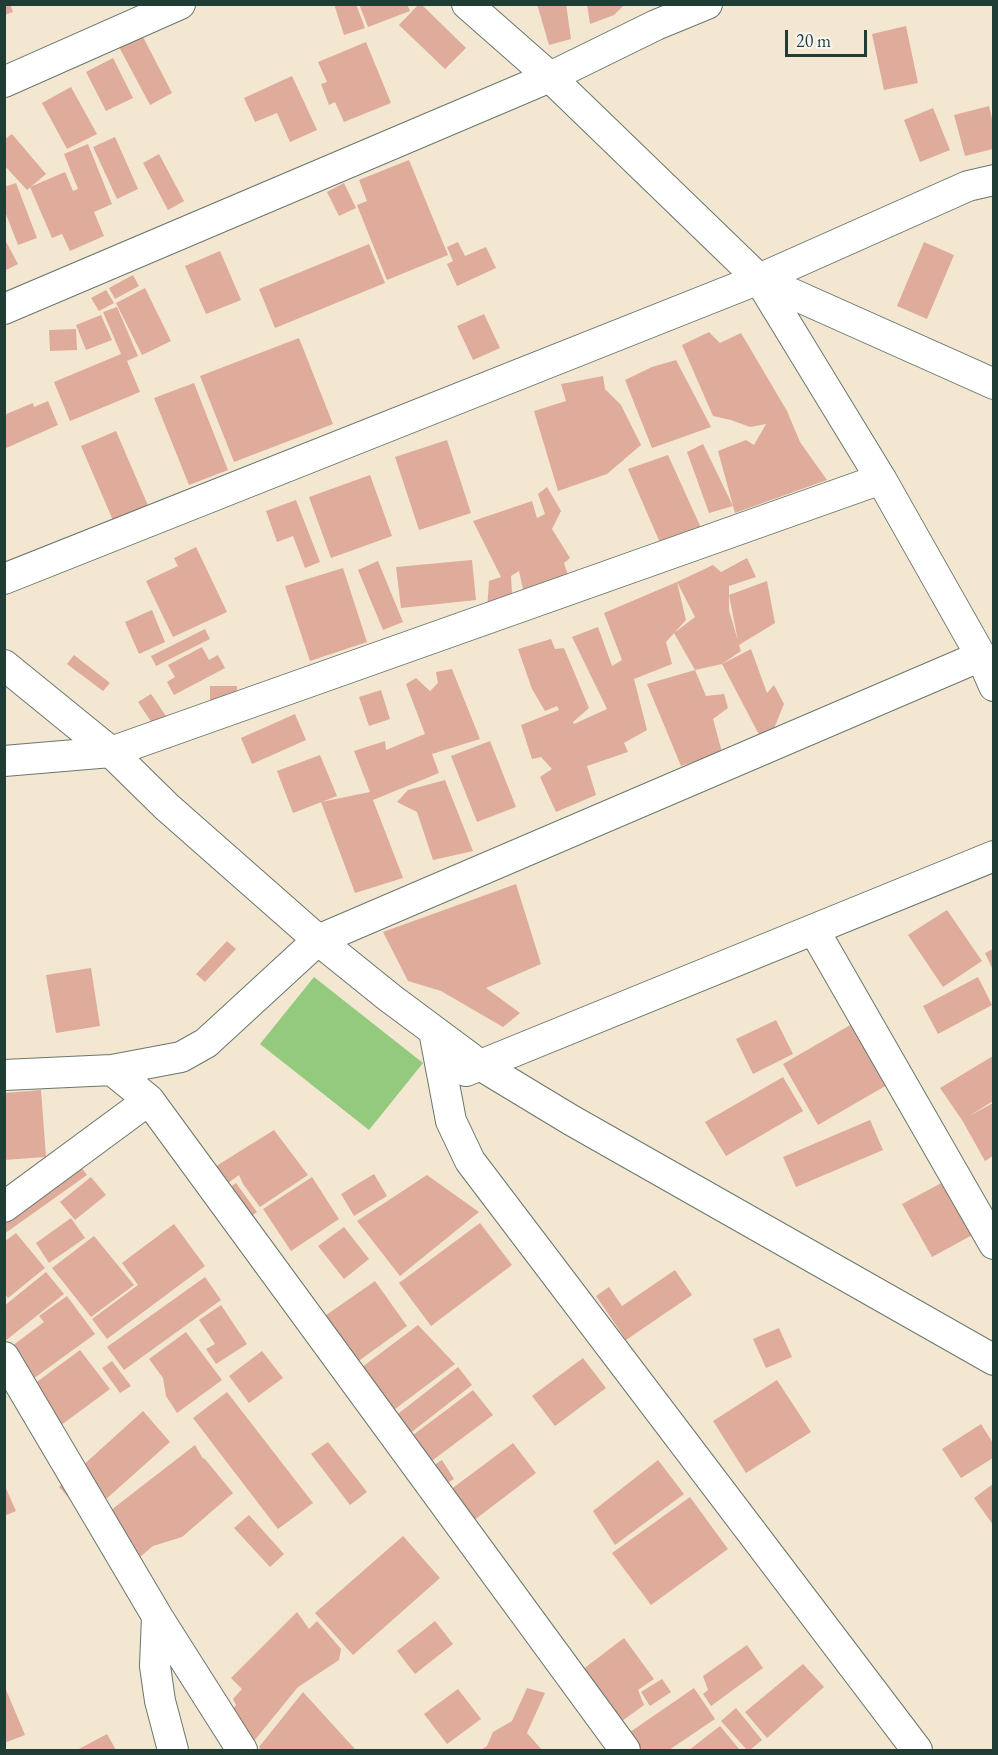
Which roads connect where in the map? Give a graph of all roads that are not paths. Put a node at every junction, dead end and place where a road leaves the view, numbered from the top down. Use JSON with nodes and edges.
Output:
{"nodes":[{"id":1,"x":180,"y":4,"type":"edge"},
{"id":2,"x":467,"y":4,"type":"edge"},
{"id":3,"x":707,"y":4,"type":"edge"},
{"id":4,"x":654,"y":15,"type":"edge"},
{"id":5,"x":550,"y":78,"type":"junction"},
{"id":6,"x":4,"y":82,"type":"edge"},
{"id":7,"x":993,"y":180,"type":"edge"},
{"id":8,"x":759,"y":279,"type":"junction"},
{"id":9,"x":4,"y":309,"type":"edge"},
{"id":10,"x":993,"y":384,"type":"edge"},
{"id":11,"x":881,"y":479,"type":"junction"},
{"id":12,"x":4,"y":579,"type":"edge"},
{"id":13,"x":981,"y":656,"type":"junction"},
{"id":14,"x":4,"y":665,"type":"edge"},
{"id":15,"x":993,"y":686,"type":"edge"},
{"id":16,"x":111,"y":752,"type":"junction"},
{"id":17,"x":4,"y":761,"type":"edge"},
{"id":18,"x":993,"y":856,"type":"edge"},
{"id":19,"x":814,"y":930,"type":"junction"},
{"id":20,"x":318,"y":940,"type":"junction"},
{"id":21,"x":434,"y":1031,"type":"junction"},
{"id":22,"x":480,"y":1065,"type":"junction"},
{"id":23,"x":112,"y":1070,"type":"junction"},
{"id":24,"x":4,"y":1075,"type":"edge"},
{"id":25,"x":444,"y":1081,"type":"junction"},
{"id":26,"x":149,"y":1100,"type":"junction"},
{"id":27,"x":4,"y":1207,"type":"edge"},
{"id":28,"x":993,"y":1244,"type":"edge"},
{"id":29,"x":4,"y":1357,"type":"edge"},
{"id":30,"x":993,"y":1360,"type":"edge"},
{"id":31,"x":157,"y":1616,"type":"junction"},
{"id":32,"x":173,"y":1750,"type":"edge"},
{"id":33,"x":242,"y":1750,"type":"edge"},
{"id":34,"x":625,"y":1750,"type":"edge"},
{"id":35,"x":916,"y":1750,"type":"edge"}],
"edges":[{"from":1,"to":6,"type":"street"},
{"from":2,"to":5,"type":"street"},
{"from":3,"to":4,"type":"street"},
{"from":4,"to":5,"type":"street"},
{"from":5,"to":8,"type":"street"},
{"from":5,"to":9,"type":"street"},
{"from":7,"to":8,"type":"street"},
{"from":8,"to":10,"type":"street"},
{"from":8,"to":11,"type":"street"},
{"from":8,"to":12,"type":"street"},
{"from":11,"to":13,"type":"street"},
{"from":11,"to":16,"type":"street"},
{"from":13,"to":15,"type":"street"},
{"from":13,"to":20,"type":"street"},
{"from":14,"to":16,"type":"street"},
{"from":16,"to":17,"type":"street"},
{"from":16,"to":20,"type":"street"},
{"from":18,"to":19,"type":"street"},
{"from":19,"to":22,"type":"street"},
{"from":19,"to":28,"type":"street"},
{"from":20,"to":21,"type":"street"},
{"from":20,"to":23,"type":"street"},
{"from":21,"to":22,"type":"street"},
{"from":21,"to":25,"type":"street"},
{"from":22,"to":25,"type":"street"},
{"from":22,"to":30,"type":"street"},
{"from":23,"to":24,"type":"street"},
{"from":23,"to":26,"type":"street"},
{"from":25,"to":35,"type":"street"},
{"from":26,"to":27,"type":"street"},
{"from":26,"to":34,"type":"street"},
{"from":29,"to":31,"type":"street"},
{"from":31,"to":32,"type":"street"},
{"from":31,"to":33,"type":"street"}]}
